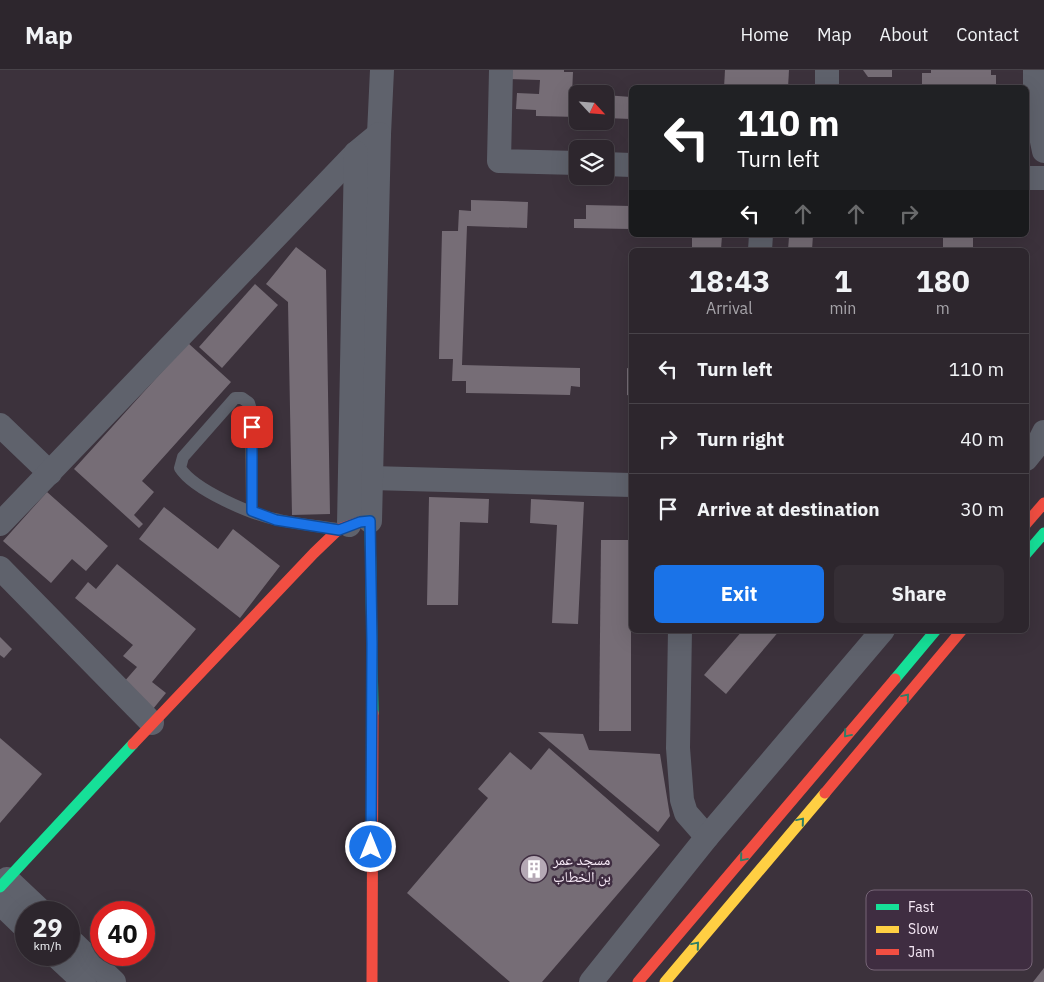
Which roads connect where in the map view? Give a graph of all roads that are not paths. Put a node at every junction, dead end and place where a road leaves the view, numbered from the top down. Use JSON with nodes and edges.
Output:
{"nodes":[{"id":1,"x":382,"y":70,"type":"edge"},
{"id":2,"x":502,"y":70,"type":"edge"},
{"id":3,"x":827,"y":70,"type":"edge"},
{"id":4,"x":1035,"y":70,"type":"edge"},
{"id":5,"x":827,"y":85,"type":"edge"},
{"id":6,"x":379,"y":134,"type":"junction"},
{"id":7,"x":1044,"y":151,"type":"edge"},
{"id":8,"x":356,"y":153,"type":"junction"},
{"id":9,"x":569,"y":164,"type":"edge"},
{"id":10,"x":614,"y":164,"type":"edge"},
{"id":11,"x":629,"y":165,"type":"edge"},
{"id":12,"x":1029,"y":178,"type":"edge"},
{"id":13,"x":1044,"y":178,"type":"edge"},
{"id":14,"x":0,"y":425,"type":"edge"},
{"id":15,"x":1044,"y":432,"type":"edge"},
{"id":16,"x":1029,"y":455,"type":"edge"},
{"id":17,"x":50,"y":473,"type":"junction"},
{"id":18,"x":371,"y":478,"type":"junction"},
{"id":19,"x":629,"y":485,"type":"edge"},
{"id":20,"x":1044,"y":503,"type":"edge"},
{"id":21,"x":252,"y":511,"type":"junction"},
{"id":22,"x":1029,"y":520,"type":"edge"},
{"id":23,"x":0,"y":524,"type":"edge"},
{"id":24,"x":353,"y":525,"type":"junction"},
{"id":25,"x":1044,"y":532,"type":"edge"},
{"id":26,"x":1029,"y":550,"type":"edge"},
{"id":27,"x":0,"y":568,"type":"edge"},
{"id":28,"x":680,"y":633,"type":"edge"},
{"id":29,"x":880,"y":633,"type":"edge"},
{"id":30,"x":933,"y":633,"type":"edge"},
{"id":31,"x":959,"y":633,"type":"edge"},
{"id":32,"x":152,"y":723,"type":"junction"},
{"id":33,"x":707,"y":837,"type":"junction"},
{"id":34,"x":4,"y":883,"type":"edge"},
{"id":35,"x":28,"y":901,"type":"edge"},
{"id":36,"x":0,"y":903,"type":"edge"},
{"id":37,"x":15,"y":917,"type":"edge"},
{"id":38,"x":80,"y":950,"type":"edge"},
{"id":39,"x":67,"y":966,"type":"edge"},
{"id":40,"x":84,"y":982,"type":"edge"},
{"id":41,"x":114,"y":982,"type":"edge"},
{"id":42,"x":372,"y":982,"type":"edge"},
{"id":43,"x":591,"y":982,"type":"edge"},
{"id":44,"x":638,"y":982,"type":"edge"},
{"id":45,"x":665,"y":982,"type":"edge"}],
"edges":[{"from":1,"to":6,"type":"street"},
{"from":2,"to":9,"type":"street"},
{"from":3,"to":5,"type":"street"},
{"from":4,"to":7,"type":"street"},
{"from":6,"to":8,"type":"street"},
{"from":6,"to":18,"type":"street"},
{"from":8,"to":17,"type":"street"},
{"from":8,"to":24,"type":"street"},
{"from":10,"to":11,"type":"street"},
{"from":12,"to":13,"type":"street"},
{"from":14,"to":17,"type":"street"},
{"from":15,"to":16,"type":"street"},
{"from":17,"to":23,"type":"street"},
{"from":18,"to":19,"type":"street"},
{"from":18,"to":24,"type":"street"},
{"from":20,"to":22,"type":"main road"},
{"from":21,"to":21,"type":"lane"},
{"from":21,"to":24,"type":"lane"},
{"from":24,"to":32,"type":"main road"},
{"from":24,"to":42,"type":"main road"},
{"from":25,"to":26,"type":"main road"},
{"from":27,"to":32,"type":"street"},
{"from":28,"to":33,"type":"street"},
{"from":29,"to":33,"type":"street"},
{"from":30,"to":44,"type":"main road","one_way":true},
{"from":45,"to":31,"type":"main road","one_way":true},
{"from":32,"to":34,"type":"main road"},
{"from":33,"to":43,"type":"street"},
{"from":34,"to":35,"type":"street"},
{"from":36,"to":37,"type":"street"},
{"from":38,"to":41,"type":"street"},
{"from":39,"to":40,"type":"street"}]}
